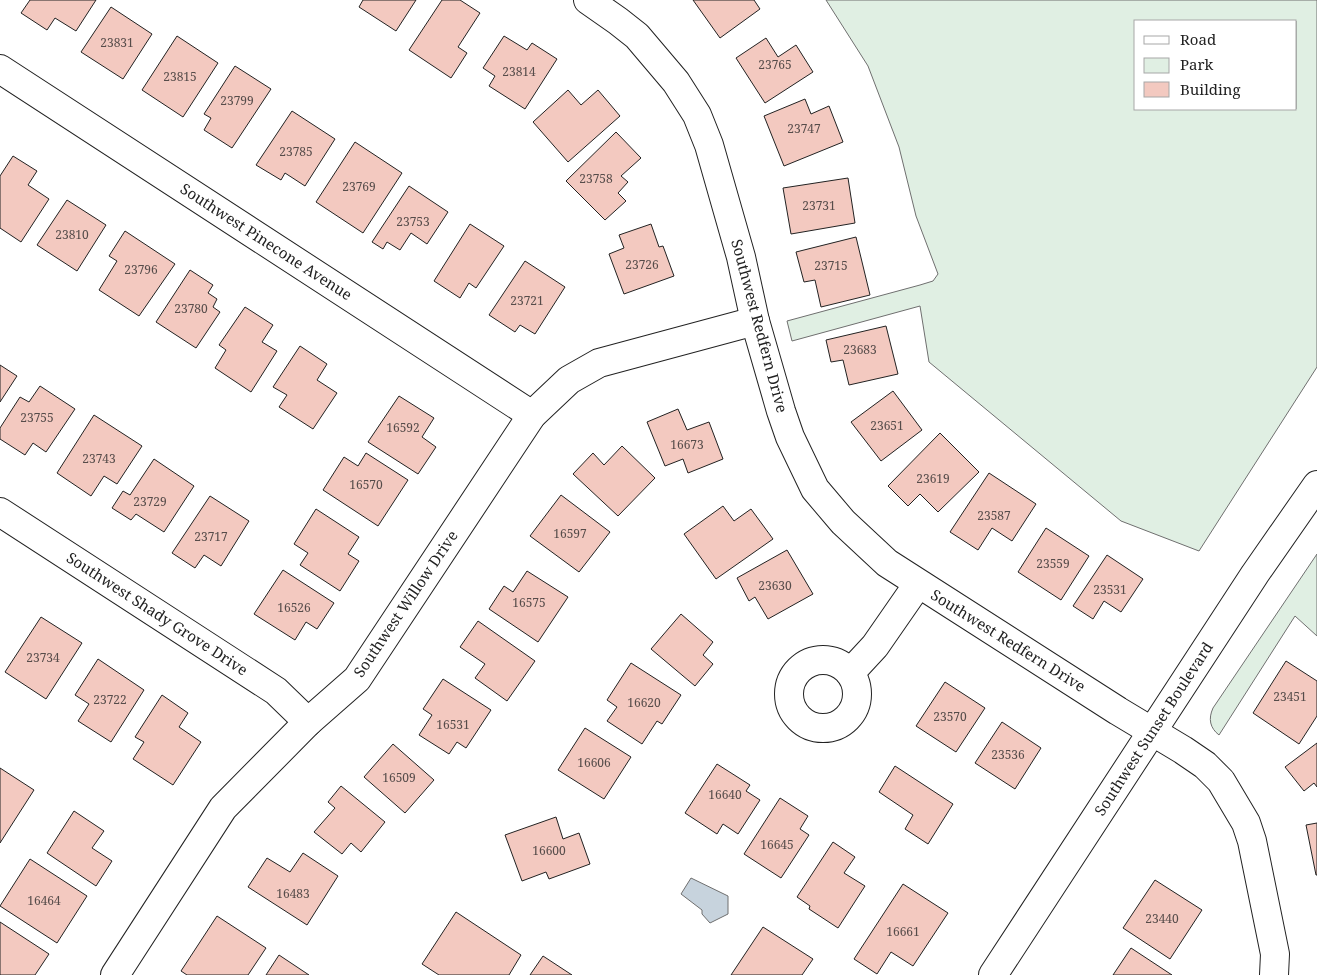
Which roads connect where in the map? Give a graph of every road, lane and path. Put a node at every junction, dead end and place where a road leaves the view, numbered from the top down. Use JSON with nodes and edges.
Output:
{"nodes":[{"id":1,"x":588,"y":0,"type":"edge"},
{"id":2,"x":0,"y":69,"type":"edge"},
{"id":3,"x":755,"y":321,"type":"junction"},
{"id":4,"x":532,"y":415,"type":"junction"},
{"id":5,"x":1317,"y":485,"type":"edge"},
{"id":6,"x":0,"y":512,"type":"edge"},
{"id":7,"x":918,"y":584,"type":"junction"},
{"id":8,"x":850,"y":673,"type":"dead end"},
{"id":9,"x":308,"y":722,"type":"junction"},
{"id":10,"x":1153,"y":731,"type":"junction"},
{"id":11,"x":115,"y":975,"type":"edge"},
{"id":12,"x":992,"y":975,"type":"edge"},
{"id":13,"x":1274,"y":975,"type":"edge"}],
"edges":[{"from":1,"to":3,"type":"street","name":"Southwest Redfern Drive"},
{"from":2,"to":4,"type":"street","name":"Southwest Pinecone Avenue"},
{"from":3,"to":4,"type":"street","name":"Southwest Willow Drive"},
{"from":3,"to":7,"type":"street","name":"Southwest Redfern Drive"},
{"from":4,"to":9,"type":"street","name":"Southwest Willow Drive"},
{"from":5,"to":10,"type":"street","name":"Southwest Sunset Boulevard"},
{"from":6,"to":9,"type":"street","name":"Southwest Shady Grove Drive"},
{"from":7,"to":8,"type":"street"},
{"from":7,"to":10,"type":"street","name":"Southwest Redfern Drive"},
{"from":9,"to":11,"type":"street","name":"Southwest Willow Drive"},
{"from":10,"to":12,"type":"street","name":"Southwest Sunset Boulevard"},
{"from":10,"to":13,"type":"street","name":"Southwest Redfern Drive"}]}
